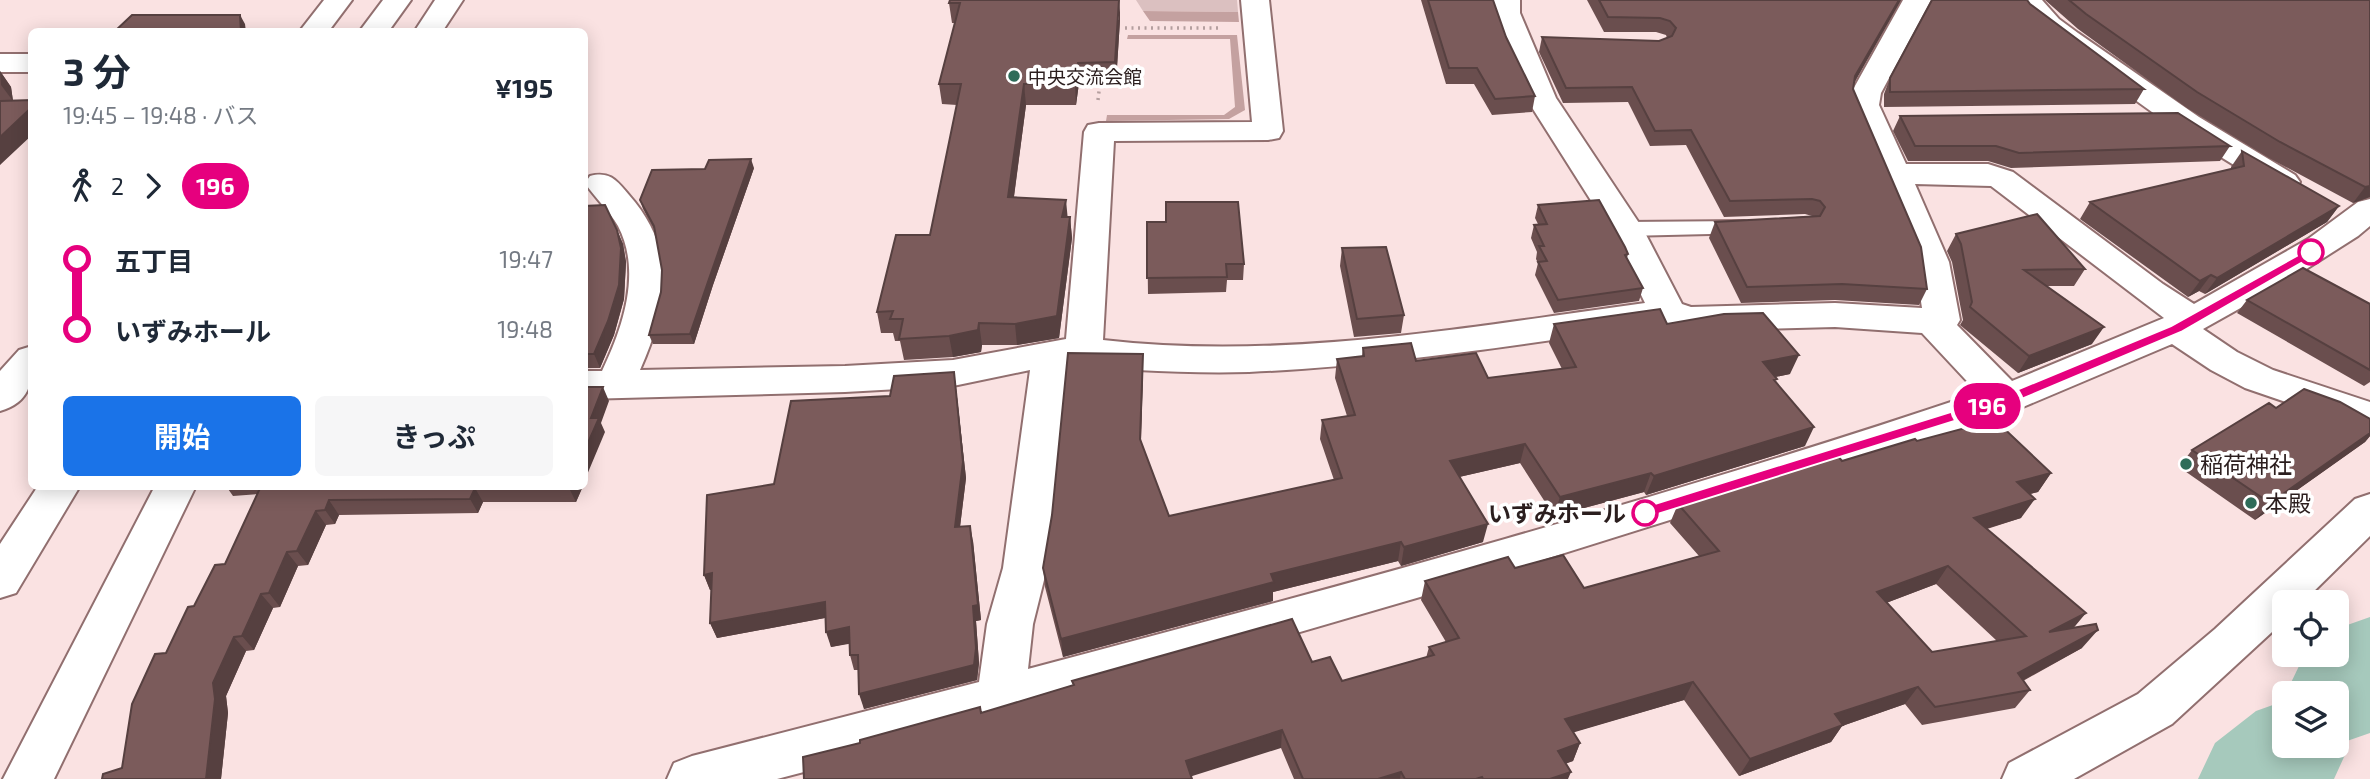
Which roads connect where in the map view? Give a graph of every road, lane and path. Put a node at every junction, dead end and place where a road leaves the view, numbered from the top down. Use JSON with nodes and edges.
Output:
{"nodes":[{"id":1,"x":338,"y":0,"type":"edge"},
{"id":2,"x":397,"y":0,"type":"edge"},
{"id":3,"x":449,"y":0,"type":"edge"},
{"id":4,"x":1506,"y":0,"type":"edge"},
{"id":5,"x":1917,"y":0,"type":"edge"},
{"id":6,"x":2028,"y":0,"type":"edge"},
{"id":7,"x":1257,"y":14,"type":"edge"},
{"id":8,"x":316,"y":28,"type":"edge"},
{"id":9,"x":376,"y":28,"type":"edge"},
{"id":10,"x":431,"y":28,"type":"edge"},
{"id":11,"x":1125,"y":28,"type":"dead end"},
{"id":12,"x":1517,"y":38,"type":"junction"},
{"id":13,"x":1551,"y":43,"type":"edge"},
{"id":14,"x":0,"y":63,"type":"edge"},
{"id":15,"x":28,"y":63,"type":"edge"},
{"id":16,"x":2133,"y":116,"type":"edge"},
{"id":17,"x":2175,"y":116,"type":"junction"},
{"id":18,"x":1895,"y":173,"type":"junction"},
{"id":19,"x":601,"y":183,"type":"dead end"},
{"id":20,"x":2363,"y":215,"type":"edge"},
{"id":21,"x":1768,"y":226,"type":"edge"},
{"id":22,"x":1626,"y":229,"type":"junction"},
{"id":23,"x":1668,"y":312,"type":"junction"},
{"id":24,"x":1932,"y":321,"type":"junction"},
{"id":25,"x":2185,"y":325,"type":"junction"},
{"id":26,"x":1068,"y":352,"type":"junction"},
{"id":27,"x":600,"y":384,"type":"edge"},
{"id":28,"x":2007,"y":400,"type":"junction"},
{"id":29,"x":2370,"y":417,"type":"edge"},
{"id":30,"x":57,"y":490,"type":"edge"},
{"id":31,"x":174,"y":490,"type":"edge"},
{"id":32,"x":2370,"y":510,"type":"edge"},
{"id":33,"x":0,"y":580,"type":"edge"},
{"id":34,"x":1001,"y":697,"type":"junction"},
{"id":35,"x":28,"y":779,"type":"edge"},
{"id":36,"x":692,"y":779,"type":"edge"},
{"id":37,"x":2027,"y":779,"type":"edge"}],
"edges":[{"from":1,"to":8,"type":"main road"},
{"from":2,"to":9,"type":"main road"},
{"from":3,"to":10,"type":"main road"},
{"from":4,"to":12,"type":"main road"},
{"from":5,"to":18,"type":"main road"},
{"from":6,"to":17,"type":"main road"},
{"from":7,"to":11,"type":"path"},
{"from":7,"to":26,"type":"main road"},
{"from":12,"to":13,"type":"main road"},
{"from":12,"to":22,"type":"main road"},
{"from":14,"to":15,"type":"main road"},
{"from":16,"to":17,"type":"main road"},
{"from":17,"to":20,"type":"main road"},
{"from":18,"to":24,"type":"main road"},
{"from":18,"to":25,"type":"main road"},
{"from":19,"to":27,"type":"main road"},
{"from":20,"to":25,"type":"main road"},
{"from":21,"to":22,"type":"lane"},
{"from":22,"to":23,"type":"main road"},
{"from":23,"to":24,"type":"main road"},
{"from":23,"to":26,"type":"main road"},
{"from":24,"to":28,"type":"main road"},
{"from":25,"to":28,"type":"main road"},
{"from":25,"to":29,"type":"main road"},
{"from":26,"to":27,"type":"main road"},
{"from":26,"to":34,"type":"main road"},
{"from":28,"to":34,"type":"main road"},
{"from":30,"to":33,"type":"main road"},
{"from":31,"to":35,"type":"main road"},
{"from":32,"to":37,"type":"main road"},
{"from":34,"to":36,"type":"main road"}]}
